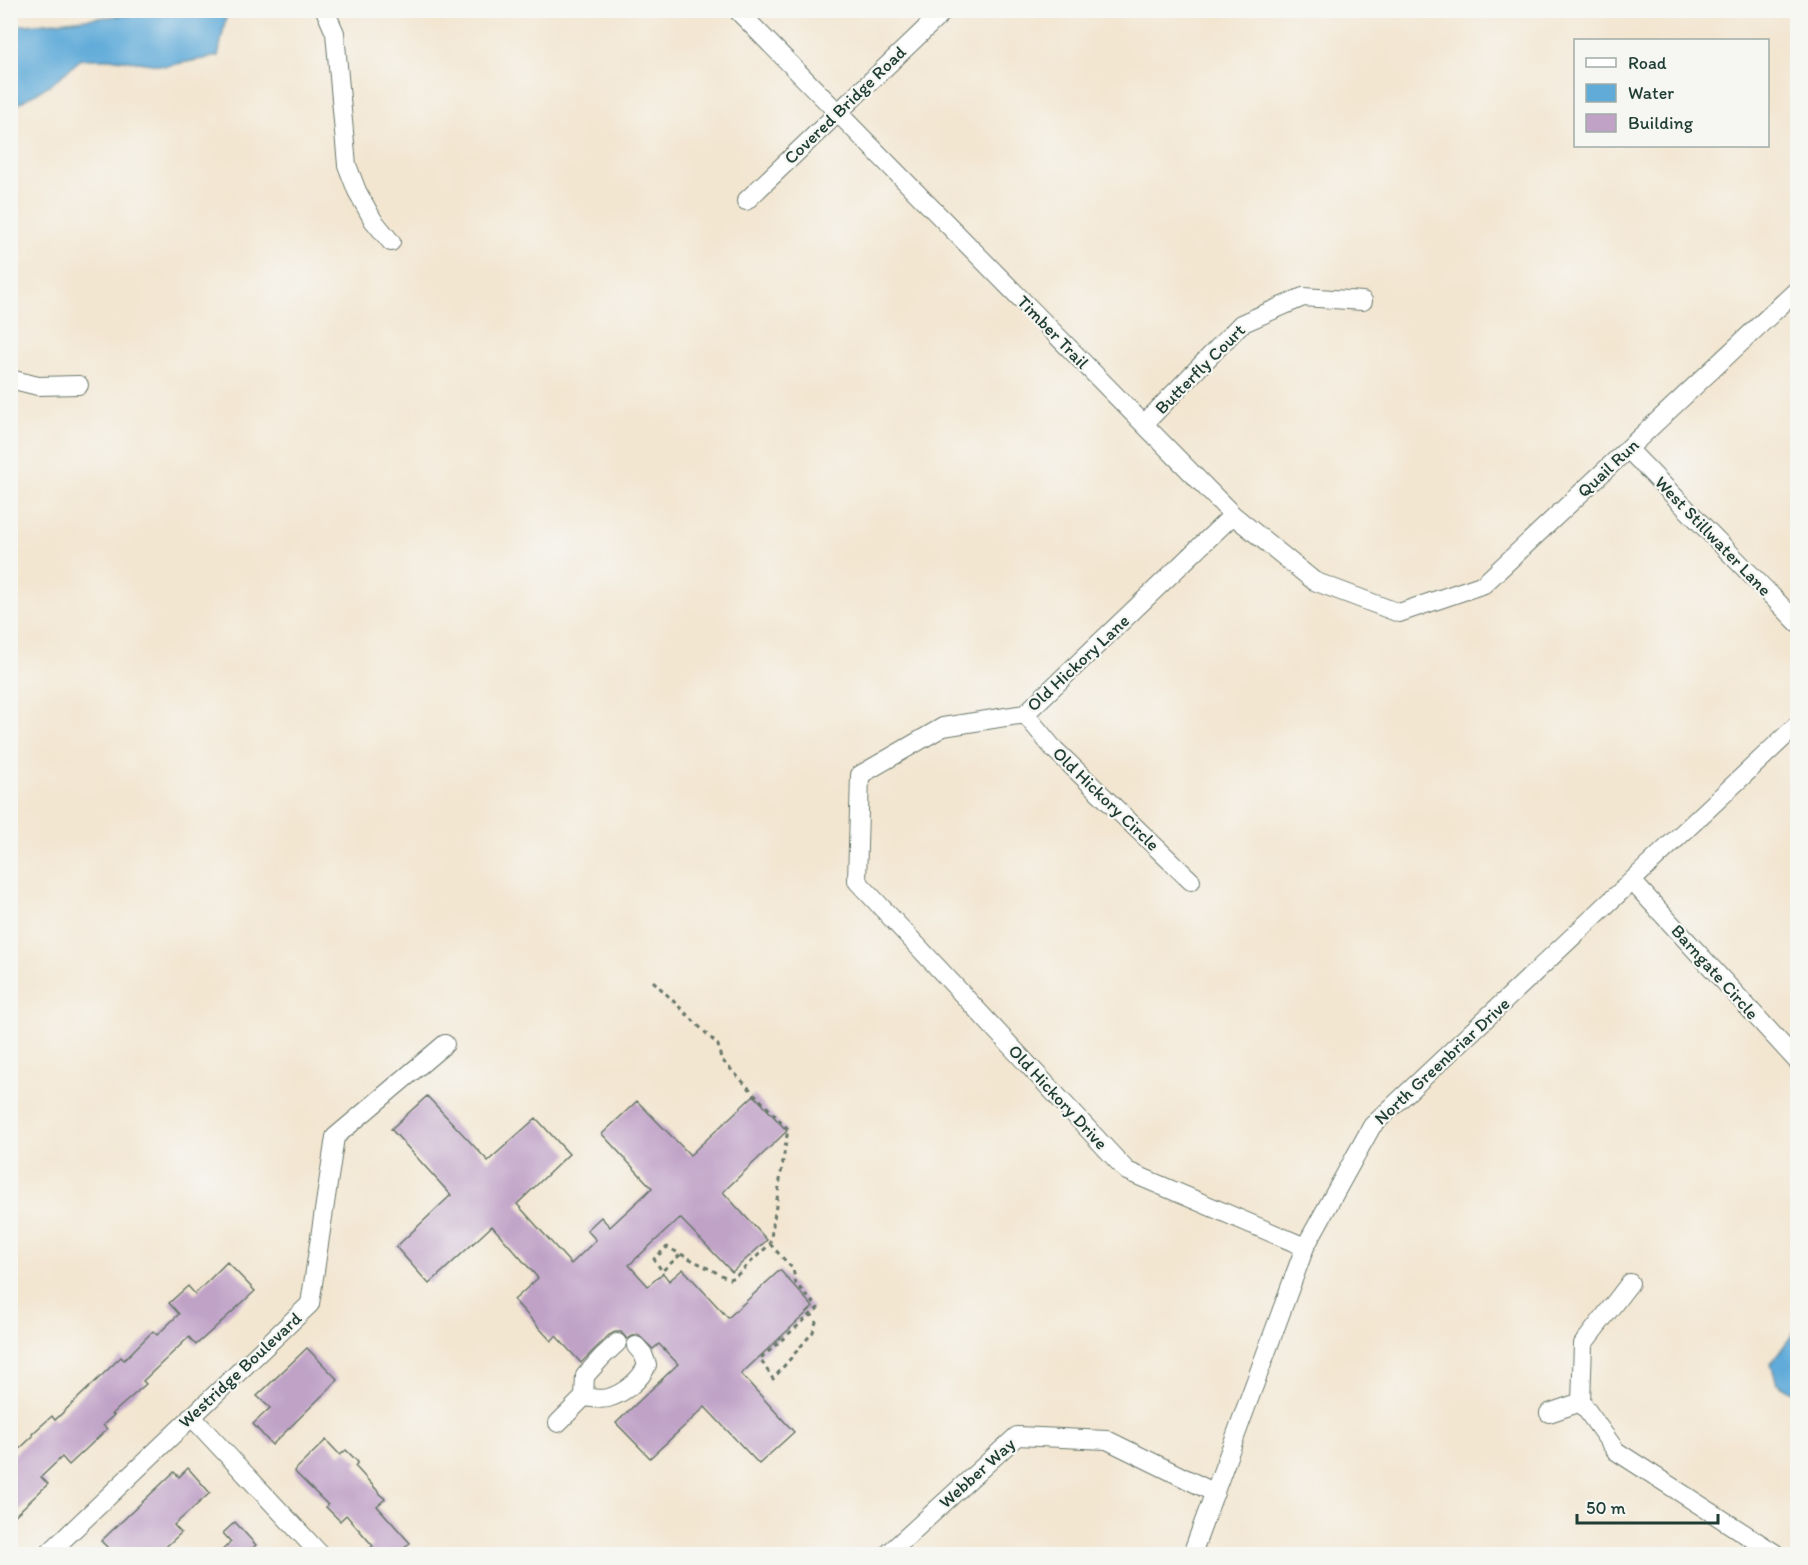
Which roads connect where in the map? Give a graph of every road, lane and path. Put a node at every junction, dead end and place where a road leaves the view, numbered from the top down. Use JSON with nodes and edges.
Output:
{"nodes":[{"id":1,"x":325,"y":10,"type":"edge"},
{"id":2,"x":737,"y":10,"type":"edge"},
{"id":3,"x":945,"y":10,"type":"edge"},
{"id":4,"x":838,"y":113,"type":"junction"},
{"id":5,"x":746,"y":201,"type":"dead end"},
{"id":6,"x":391,"y":242,"type":"dead end"},
{"id":7,"x":1797,"y":290,"type":"edge"},
{"id":8,"x":1364,"y":301,"type":"dead end"},
{"id":9,"x":10,"y":379,"type":"edge"},
{"id":10,"x":79,"y":385,"type":"dead end"},
{"id":11,"x":1144,"y":424,"type":"junction"},
{"id":12,"x":1629,"y":449,"type":"junction"},
{"id":13,"x":1233,"y":515,"type":"junction"},
{"id":14,"x":1398,"y":613,"type":"joint"},
{"id":15,"x":1797,"y":623,"type":"edge"},
{"id":16,"x":1025,"y":714,"type":"junction"},
{"id":17,"x":1797,"y":724,"type":"edge"},
{"id":18,"x":857,"y":881,"type":"joint"},
{"id":19,"x":1191,"y":881,"type":"dead end"},
{"id":20,"x":1632,"y":881,"type":"junction"},
{"id":21,"x":653,"y":981,"type":"dead end"},
{"id":22,"x":445,"y":1044,"type":"dead end"},
{"id":23,"x":1797,"y":1062,"type":"edge"},
{"id":24,"x":770,"y":1244,"type":"junction"},
{"id":25,"x":1305,"y":1247,"type":"junction"},
{"id":26,"x":681,"y":1254,"type":"junction"},
{"id":27,"x":1630,"y":1283,"type":"dead end"},
{"id":28,"x":813,"y":1315,"type":"junction"},
{"id":29,"x":617,"y":1343,"type":"dead end"},
{"id":30,"x":636,"y":1346,"type":"dead end"},
{"id":31,"x":584,"y":1397,"type":"junction"},
{"id":32,"x":1581,"y":1402,"type":"junction"},
{"id":33,"x":1549,"y":1413,"type":"dead end"},
{"id":34,"x":191,"y":1416,"type":"junction"},
{"id":35,"x":558,"y":1423,"type":"dead end"},
{"id":36,"x":1215,"y":1493,"type":"junction"},
{"id":37,"x":48,"y":1554,"type":"edge"},
{"id":38,"x":320,"y":1554,"type":"edge"},
{"id":39,"x":888,"y":1554,"type":"edge"},
{"id":40,"x":1192,"y":1554,"type":"edge"},
{"id":41,"x":1776,"y":1554,"type":"edge"}],
"edges":[{"from":1,"to":6,"type":"street"},
{"from":2,"to":4,"type":"street","name":"Timber Trail"},
{"from":3,"to":4,"type":"street","name":"Covered Bridge Road"},
{"from":4,"to":5,"type":"street","name":"Covered Bridge Road"},
{"from":4,"to":11,"type":"street","name":"Timber Trail"},
{"from":7,"to":12,"type":"street","name":"Quail Run"},
{"from":8,"to":11,"type":"street","name":"Butterfly Court"},
{"from":9,"to":10,"type":"street"},
{"from":11,"to":13,"type":"street","name":"Timber Trail"},
{"from":12,"to":14,"type":"street","name":"Quail Run"},
{"from":12,"to":15,"type":"street","name":"West Stillwater Lane"},
{"from":13,"to":14,"type":"street","name":"Timber Trail"},
{"from":13,"to":16,"type":"street","name":"Old Hickory Lane"},
{"from":16,"to":18,"type":"street","name":"Old Hickory Lane"},
{"from":16,"to":19,"type":"street","name":"Old Hickory Circle"},
{"from":17,"to":20,"type":"street","name":"North Greenbriar Drive"},
{"from":18,"to":25,"type":"street","name":"Old Hickory Drive"},
{"from":20,"to":23,"type":"street","name":"Barngate Circle"},
{"from":20,"to":25,"type":"street","name":"North Greenbriar Drive"},
{"from":21,"to":24,"type":"path"},
{"from":22,"to":34,"type":"street","name":"Westridge Boulevard"},
{"from":24,"to":26,"type":"path"},
{"from":24,"to":28,"type":"path"},
{"from":25,"to":36,"type":"street","name":"North Greenbriar Drive"},
{"from":26,"to":26,"type":"path"},
{"from":27,"to":32,"type":"street"},
{"from":28,"to":28,"type":"path"},
{"from":29,"to":31,"type":"street"},
{"from":30,"to":31,"type":"street"},
{"from":31,"to":35,"type":"street"},
{"from":32,"to":33,"type":"street"},
{"from":32,"to":41,"type":"street"},
{"from":34,"to":37,"type":"street","name":"Westridge Boulevard"},
{"from":34,"to":38,"type":"street"},
{"from":36,"to":39,"type":"street","name":"Webber Way"},
{"from":36,"to":40,"type":"street","name":"North Greenbriar Drive"}]}
